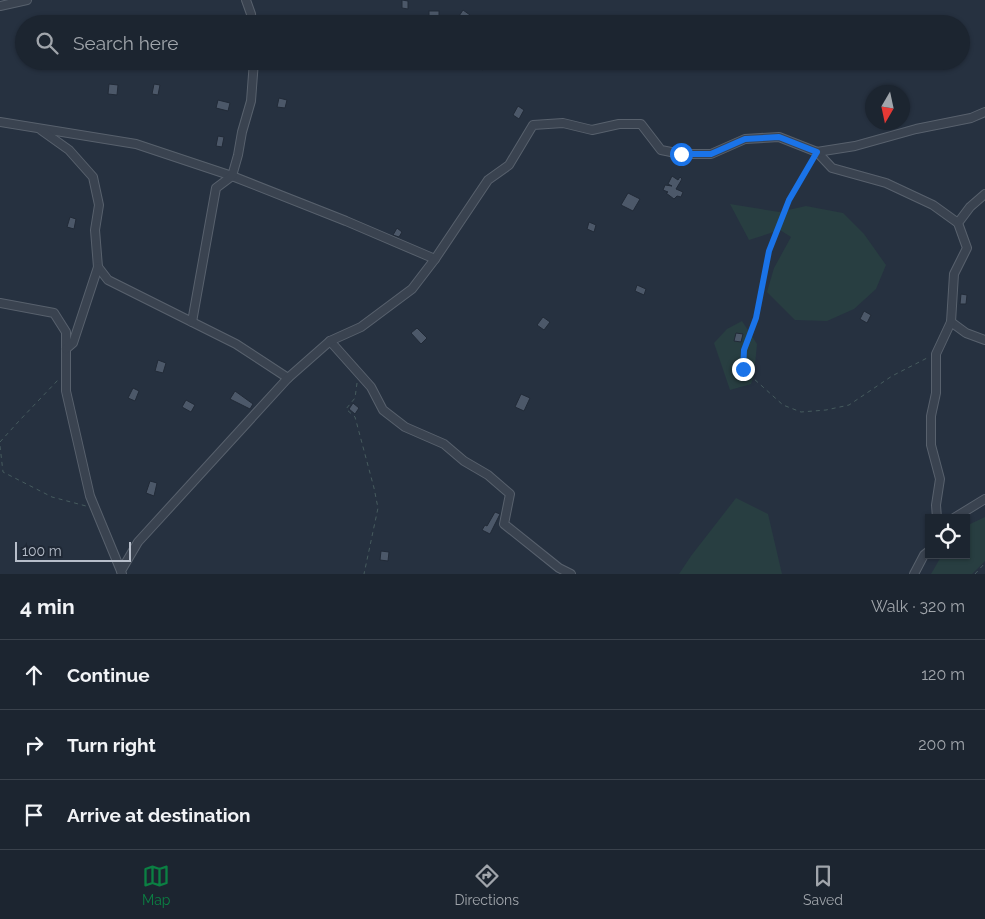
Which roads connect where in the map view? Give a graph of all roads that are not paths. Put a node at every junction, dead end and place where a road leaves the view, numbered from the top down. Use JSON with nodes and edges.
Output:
{"nodes":[{"id":1,"x":27,"y":0,"type":"edge"},
{"id":2,"x":246,"y":0,"type":"edge"},
{"id":3,"x":0,"y":6,"type":"edge"},
{"id":4,"x":251,"y":15,"type":"edge"},
{"id":5,"x":253,"y":70,"type":"edge"},
{"id":6,"x":985,"y":112,"type":"edge"},
{"id":7,"x":0,"y":122,"type":"edge"},
{"id":8,"x":40,"y":128,"type":"junction"},
{"id":9,"x":817,"y":152,"type":"junction"},
{"id":10,"x":232,"y":176,"type":"junction"},
{"id":11,"x":985,"y":194,"type":"edge"},
{"id":12,"x":958,"y":223,"type":"junction"},
{"id":13,"x":435,"y":259,"type":"junction"},
{"id":14,"x":98,"y":267,"type":"junction"},
{"id":15,"x":0,"y":303,"type":"edge"},
{"id":16,"x":192,"y":322,"type":"junction"},
{"id":17,"x":951,"y":322,"type":"junction"},
{"id":18,"x":985,"y":340,"type":"edge"},
{"id":19,"x":330,"y":342,"type":"junction"},
{"id":20,"x":66,"y":349,"type":"junction"},
{"id":21,"x":288,"y":378,"type":"junction"},
{"id":22,"x":985,"y":499,"type":"edge"},
{"id":23,"x":937,"y":514,"type":"edge"},
{"id":24,"x":961,"y":514,"type":"edge"},
{"id":25,"x":925,"y":554,"type":"edge"},
{"id":26,"x":122,"y":572,"type":"edge"},
{"id":27,"x":571,"y":574,"type":"edge"},
{"id":28,"x":914,"y":574,"type":"edge"}],
"edges":[{"from":1,"to":3,"type":"street"},
{"from":2,"to":4,"type":"street"},
{"from":5,"to":10,"type":"street"},
{"from":6,"to":9,"type":"street"},
{"from":7,"to":8,"type":"street"},
{"from":8,"to":10,"type":"street"},
{"from":8,"to":14,"type":"street"},
{"from":9,"to":12,"type":"street"},
{"from":9,"to":13,"type":"street"},
{"from":10,"to":13,"type":"street"},
{"from":10,"to":16,"type":"street"},
{"from":11,"to":12,"type":"street"},
{"from":12,"to":17,"type":"street"},
{"from":13,"to":19,"type":"street"},
{"from":14,"to":16,"type":"street"},
{"from":14,"to":20,"type":"street"},
{"from":15,"to":20,"type":"street"},
{"from":16,"to":21,"type":"street"},
{"from":17,"to":18,"type":"street"},
{"from":17,"to":23,"type":"street"},
{"from":19,"to":21,"type":"street"},
{"from":19,"to":27,"type":"street"},
{"from":20,"to":26,"type":"street"},
{"from":21,"to":26,"type":"street"},
{"from":22,"to":24,"type":"street"},
{"from":25,"to":28,"type":"street"}]}
